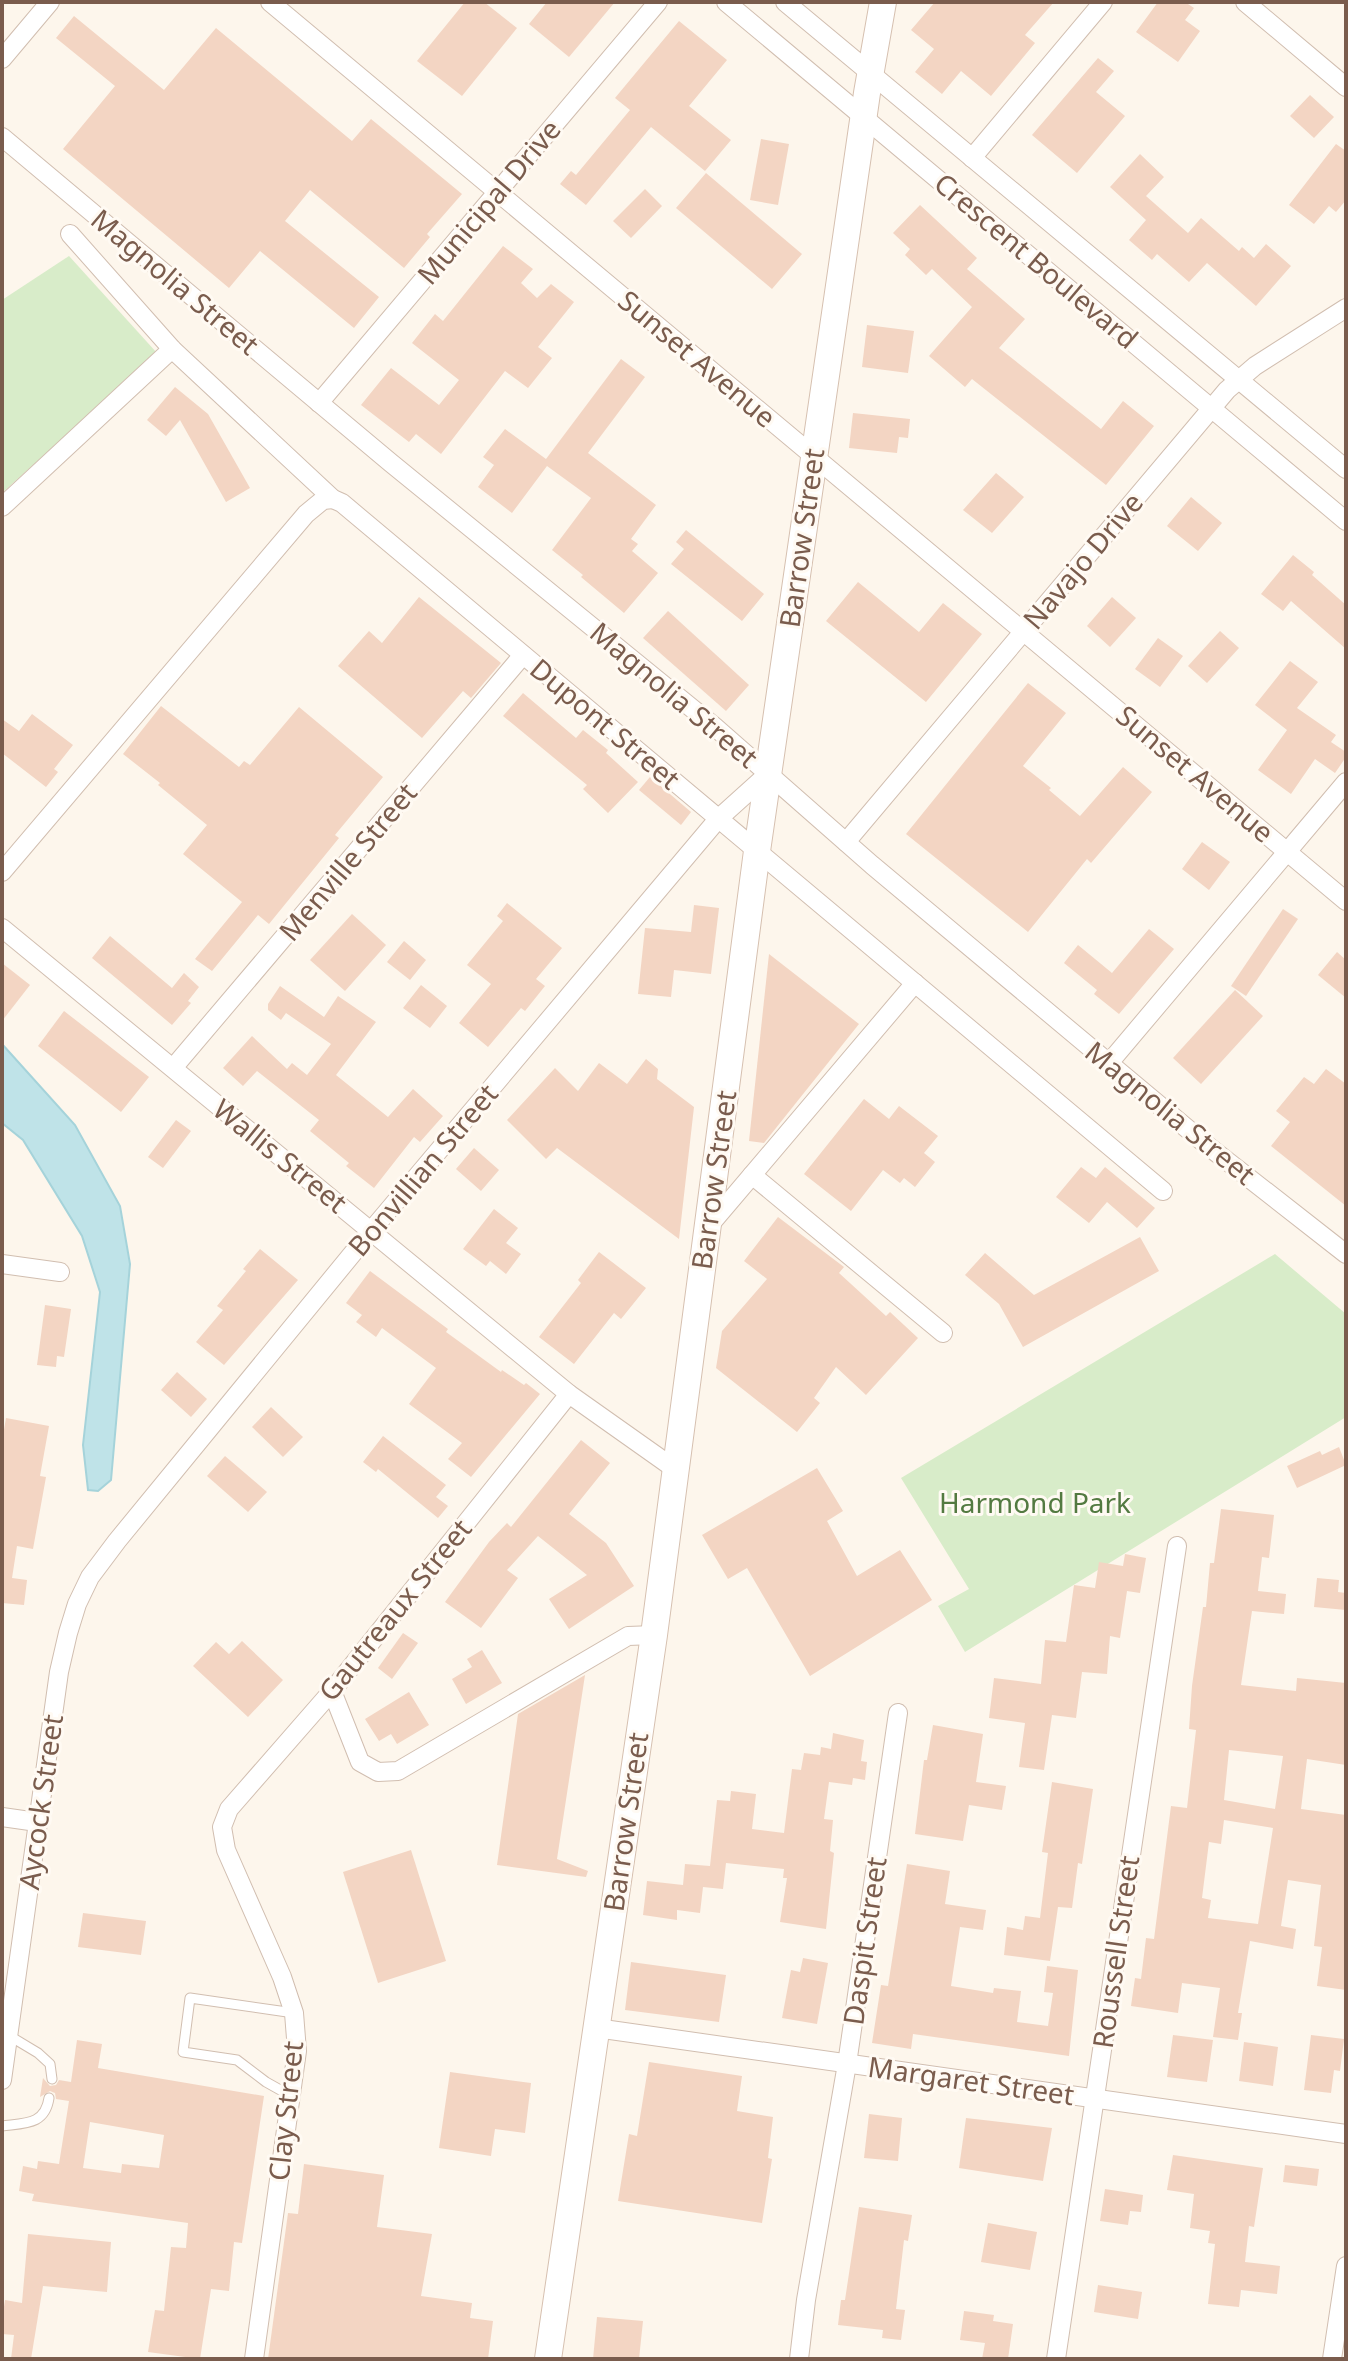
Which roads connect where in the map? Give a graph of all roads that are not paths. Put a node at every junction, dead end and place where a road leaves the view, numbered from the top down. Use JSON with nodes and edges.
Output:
{"nodes":[{"id":1,"x":50,"y":2,"type":"edge"},
{"id":2,"x":270,"y":2,"type":"edge"},
{"id":3,"x":658,"y":2,"type":"edge"},
{"id":4,"x":726,"y":2,"type":"edge"},
{"id":5,"x":785,"y":2,"type":"edge"},
{"id":6,"x":883,"y":2,"type":"edge"},
{"id":7,"x":1103,"y":2,"type":"edge"},
{"id":8,"x":1245,"y":2,"type":"edge"},
{"id":9,"x":2,"y":59,"type":"edge"},
{"id":10,"x":870,"y":73,"type":"junction"},
{"id":11,"x":1346,"y":87,"type":"edge"},
{"id":12,"x":863,"y":115,"type":"junction"},
{"id":13,"x":2,"y":137,"type":"edge"},
{"id":14,"x":972,"y":158,"type":"junction"},
{"id":15,"x":497,"y":192,"type":"junction"},
{"id":16,"x":70,"y":234,"type":"dead end"},
{"id":17,"x":1346,"y":308,"type":"edge"},
{"id":18,"x":172,"y":349,"type":"junction"},
{"id":19,"x":1239,"y":380,"type":"junction"},
{"id":20,"x":319,"y":403,"type":"junction"},
{"id":21,"x":1212,"y":407,"type":"junction"},
{"id":22,"x":814,"y":457,"type":"junction"},
{"id":23,"x":1346,"y":469,"type":"edge"},
{"id":24,"x":333,"y":499,"type":"junction"},
{"id":25,"x":2,"y":507,"type":"edge"},
{"id":26,"x":1346,"y":521,"type":"edge"},
{"id":27,"x":1023,"y":632,"type":"junction"},
{"id":28,"x":523,"y":655,"type":"junction"},
{"id":29,"x":768,"y":774,"type":"junction"},
{"id":30,"x":1346,"y":782,"type":"edge"},
{"id":31,"x":718,"y":819,"type":"junction"},
{"id":32,"x":846,"y":842,"type":"junction"},
{"id":33,"x":757,"y":851,"type":"junction"},
{"id":34,"x":1287,"y":851,"type":"junction"},
{"id":35,"x":2,"y":872,"type":"edge"},
{"id":36,"x":1346,"y":901,"type":"edge"},
{"id":37,"x":2,"y":928,"type":"edge"},
{"id":38,"x":915,"y":983,"type":"junction"},
{"id":39,"x":1109,"y":1063,"type":"junction"},
{"id":40,"x":173,"y":1068,"type":"junction"},
{"id":41,"x":752,"y":1175,"type":"junction"},
{"id":42,"x":1163,"y":1191,"type":"dead end"},
{"id":43,"x":708,"y":1227,"type":"junction"},
{"id":44,"x":371,"y":1231,"type":"junction"},
{"id":45,"x":1346,"y":1254,"type":"edge"},
{"id":46,"x":2,"y":1264,"type":"edge"},
{"id":47,"x":60,"y":1272,"type":"dead end"},
{"id":48,"x":943,"y":1333,"type":"dead end"},
{"id":49,"x":569,"y":1394,"type":"junction"},
{"id":50,"x":675,"y":1469,"type":"junction"},
{"id":51,"x":1177,"y":1546,"type":"dead end"},
{"id":52,"x":90,"y":1577,"type":"joint"},
{"id":53,"x":654,"y":1635,"type":"junction"},
{"id":54,"x":332,"y":1691,"type":"junction"},
{"id":55,"x":898,"y":1713,"type":"dead end"},
{"id":56,"x":2,"y":1817,"type":"edge"},
{"id":57,"x":37,"y":1822,"type":"junction"},
{"id":58,"x":222,"y":1827,"type":"joint"},
{"id":59,"x":294,"y":2013,"type":"junction"},
{"id":60,"x":596,"y":2028,"type":"junction"},
{"id":61,"x":8,"y":2035,"type":"junction"},
{"id":62,"x":847,"y":2064,"type":"junction"},
{"id":63,"x":52,"y":2079,"type":"dead end"},
{"id":64,"x":2,"y":2080,"type":"edge"},
{"id":65,"x":291,"y":2096,"type":"junction"},
{"id":66,"x":1095,"y":2097,"type":"junction"},
{"id":67,"x":49,"y":2098,"type":"dead end"},
{"id":68,"x":2,"y":2126,"type":"edge"},
{"id":69,"x":1346,"y":2134,"type":"edge"},
{"id":70,"x":1346,"y":2266,"type":"edge"},
{"id":71,"x":254,"y":2359,"type":"edge"},
{"id":72,"x":548,"y":2359,"type":"edge"},
{"id":73,"x":799,"y":2359,"type":"edge"},
{"id":74,"x":1056,"y":2359,"type":"edge"},
{"id":75,"x":1332,"y":2359,"type":"edge"}],
"edges":[{"from":1,"to":9,"type":"street"},
{"from":2,"to":15,"type":"street","name":"Sunset Avenue"},
{"from":3,"to":15,"type":"street","name":"Municipal Drive"},
{"from":4,"to":12,"type":"street","name":"Crescent Boulevard"},
{"from":5,"to":10,"type":"street","name":"Crescent Boulevard"},
{"from":6,"to":10,"type":"main road","name":"Barrow Street"},
{"from":7,"to":14,"type":"street"},
{"from":8,"to":11,"type":"street"},
{"from":10,"to":12,"type":"main road","name":"Barrow Street"},
{"from":10,"to":14,"type":"street","name":"Crescent Boulevard"},
{"from":12,"to":21,"type":"street","name":"Crescent Boulevard"},
{"from":12,"to":22,"type":"main road","name":"Barrow Street"},
{"from":13,"to":20,"type":"street","name":"Magnolia Street"},
{"from":14,"to":19,"type":"street","name":"Crescent Boulevard"},
{"from":15,"to":20,"type":"street","name":"Municipal Drive"},
{"from":15,"to":22,"type":"street","name":"Sunset Avenue"},
{"from":16,"to":18,"type":"street","name":"Dupont Street"},
{"from":17,"to":19,"type":"street","name":"Navajo Drive"},
{"from":18,"to":24,"type":"street","name":"Dupont Street"},
{"from":18,"to":25,"type":"street"},
{"from":19,"to":21,"type":"street","name":"Navajo Drive"},
{"from":19,"to":23,"type":"street","name":"Crescent Boulevard"},
{"from":20,"to":29,"type":"street","name":"Magnolia Street"},
{"from":21,"to":26,"type":"street","name":"Crescent Boulevard"},
{"from":21,"to":27,"type":"street","name":"Navajo Drive"},
{"from":22,"to":27,"type":"street","name":"Sunset Avenue"},
{"from":22,"to":29,"type":"main road","name":"Barrow Street"},
{"from":24,"to":28,"type":"street","name":"Dupont Street"},
{"from":24,"to":35,"type":"street"},
{"from":27,"to":32,"type":"street","name":"Navajo Drive"},
{"from":27,"to":34,"type":"street","name":"Sunset Avenue"},
{"from":28,"to":31,"type":"street","name":"Dupont Street"},
{"from":28,"to":40,"type":"street","name":"Menville Street"},
{"from":29,"to":31,"type":"street","name":"Bonvillian Street"},
{"from":29,"to":32,"type":"street","name":"Magnolia Street"},
{"from":29,"to":33,"type":"main road","name":"Barrow Street"},
{"from":30,"to":34,"type":"street"},
{"from":31,"to":33,"type":"street","name":"Dupont Street"},
{"from":31,"to":44,"type":"street","name":"Bonvillian Street"},
{"from":32,"to":39,"type":"street","name":"Magnolia Street"},
{"from":33,"to":38,"type":"street","name":"Dupont Street"},
{"from":33,"to":43,"type":"main road","name":"Barrow Street"},
{"from":34,"to":36,"type":"street","name":"Sunset Avenue"},
{"from":34,"to":39,"type":"street"},
{"from":37,"to":40,"type":"street","name":"Wallis Street"},
{"from":38,"to":41,"type":"street"},
{"from":38,"to":42,"type":"street","name":"Dupont Street"},
{"from":39,"to":45,"type":"street","name":"Magnolia Street"},
{"from":40,"to":44,"type":"street","name":"Wallis Street"},
{"from":41,"to":43,"type":"street"},
{"from":41,"to":48,"type":"street"},
{"from":43,"to":50,"type":"main road","name":"Barrow Street"},
{"from":44,"to":49,"type":"street","name":"Wallis Street"},
{"from":44,"to":52,"type":"street","name":"Bonvillian Street"},
{"from":46,"to":47,"type":"street"},
{"from":49,"to":50,"type":"street","name":"Wallis Street"},
{"from":49,"to":54,"type":"street","name":"Gautreaux Street"},
{"from":50,"to":53,"type":"main road","name":"Barrow Street"},
{"from":51,"to":66,"type":"street","name":"Roussell Street"},
{"from":52,"to":57,"type":"street","name":"Aycock Street"},
{"from":53,"to":54,"type":"street"},
{"from":53,"to":60,"type":"main road","name":"Barrow Street"},
{"from":54,"to":58,"type":"street","name":"Gautreaux Street"},
{"from":55,"to":62,"type":"street","name":"Daspit Street"},
{"from":56,"to":57,"type":"street"},
{"from":57,"to":61,"type":"street","name":"Aycock Street"},
{"from":58,"to":59,"type":"street","name":"Clay Street"},
{"from":59,"to":65,"type":"street","name":"Clay Street"},
{"from":59,"to":65,"type":"lane"},
{"from":60,"to":62,"type":"street","name":"Margaret Street"},
{"from":60,"to":72,"type":"main road","name":"Barrow Street"},
{"from":61,"to":63,"type":"lane"},
{"from":61,"to":64,"type":"street","name":"Aycock Street"},
{"from":62,"to":66,"type":"street","name":"Margaret Street"},
{"from":62,"to":73,"type":"street","name":"Daspit Street"},
{"from":65,"to":71,"type":"street","name":"Clay Street"},
{"from":66,"to":69,"type":"street","name":"Margaret Street"},
{"from":66,"to":74,"type":"street","name":"Roussell Street"},
{"from":67,"to":68,"type":"lane"},
{"from":70,"to":75,"type":"street"}]}
